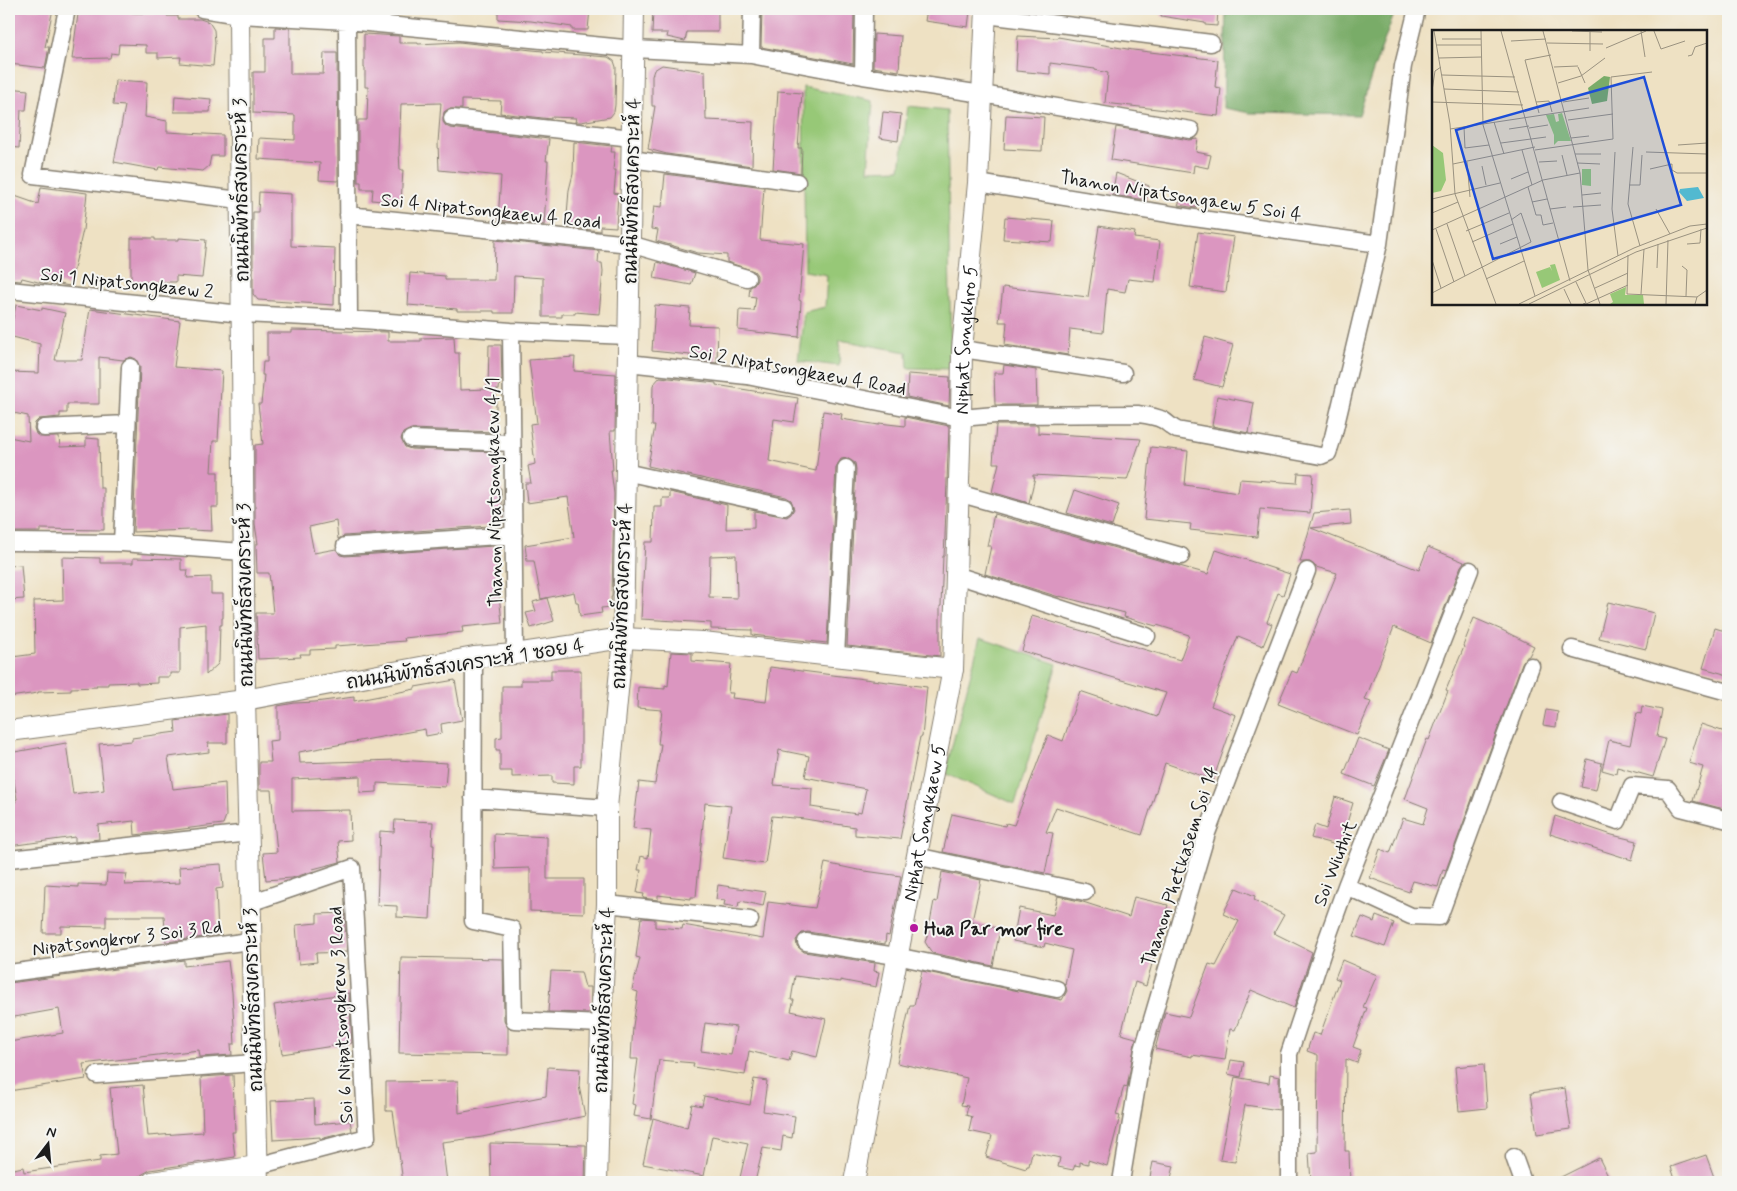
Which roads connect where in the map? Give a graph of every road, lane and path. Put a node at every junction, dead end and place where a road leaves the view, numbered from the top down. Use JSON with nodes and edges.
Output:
{"nodes":[{"id":1,"x":67,"y":9,"type":"edge"},
{"id":2,"x":202,"y":9,"type":"edge"},
{"id":3,"x":634,"y":9,"type":"edge"},
{"id":4,"x":752,"y":9,"type":"edge"},
{"id":5,"x":864,"y":9,"type":"edge"},
{"id":6,"x":1417,"y":9,"type":"edge"},
{"id":7,"x":240,"y":12,"type":"edge"},
{"id":8,"x":986,"y":12,"type":"edge"},
{"id":9,"x":347,"y":21,"type":"junction"},
{"id":10,"x":1211,"y":43,"type":"dead end"},
{"id":11,"x":634,"y":48,"type":"junction"},
{"id":12,"x":751,"y":55,"type":"junction"},
{"id":13,"x":863,"y":76,"type":"junction"},
{"id":14,"x":982,"y":94,"type":"junction"},
{"id":15,"x":452,"y":118,"type":"dead end"},
{"id":16,"x":1191,"y":130,"type":"dead end"},
{"id":17,"x":632,"y":138,"type":"junction"},
{"id":18,"x":631,"y":160,"type":"junction"},
{"id":19,"x":796,"y":182,"type":"dead end"},
{"id":20,"x":978,"y":183,"type":"junction"},
{"id":21,"x":240,"y":200,"type":"junction"},
{"id":22,"x":348,"y":215,"type":"junction"},
{"id":23,"x":630,"y":244,"type":"junction"},
{"id":24,"x":1379,"y":244,"type":"junction"},
{"id":25,"x":748,"y":278,"type":"dead end"},
{"id":26,"x":10,"y":294,"type":"edge"},
{"id":27,"x":242,"y":314,"type":"junction"},
{"id":28,"x":349,"y":319,"type":"junction"},
{"id":29,"x":511,"y":331,"type":"junction"},
{"id":30,"x":628,"y":336,"type":"junction"},
{"id":31,"x":962,"y":349,"type":"junction"},
{"id":32,"x":628,"y":363,"type":"junction"},
{"id":33,"x":130,"y":367,"type":"dead end"},
{"id":34,"x":1123,"y":373,"type":"dead end"},
{"id":35,"x":961,"y":418,"type":"junction"},
{"id":36,"x":127,"y":424,"type":"junction"},
{"id":37,"x":44,"y":428,"type":"dead end"},
{"id":38,"x":412,"y":439,"type":"dead end"},
{"id":39,"x":512,"y":443,"type":"junction"},
{"id":40,"x":846,"y":468,"type":"dead end"},
{"id":41,"x":625,"y":472,"type":"junction"},
{"id":42,"x":958,"y":493,"type":"junction"},
{"id":43,"x":784,"y":507,"type":"dead end"},
{"id":44,"x":514,"y":534,"type":"junction"},
{"id":45,"x":9,"y":542,"type":"edge"},
{"id":46,"x":122,"y":543,"type":"junction"},
{"id":47,"x":345,"y":546,"type":"dead end"},
{"id":48,"x":243,"y":552,"type":"junction"},
{"id":49,"x":1181,"y":556,"type":"dead end"},
{"id":50,"x":1470,"y":570,"type":"dead end"},
{"id":51,"x":1307,"y":571,"type":"dead end"},
{"id":52,"x":956,"y":575,"type":"junction"},
{"id":53,"x":1146,"y":636,"type":"dead end"},
{"id":54,"x":623,"y":638,"type":"junction"},
{"id":55,"x":1572,"y":649,"type":"dead end"},
{"id":56,"x":515,"y":654,"type":"junction"},
{"id":57,"x":836,"y":656,"type":"junction"},
{"id":58,"x":474,"y":657,"type":"junction"},
{"id":59,"x":1531,"y":666,"type":"dead end"},
{"id":60,"x":953,"y":669,"type":"junction"},
{"id":61,"x":1728,"y":692,"type":"edge"},
{"id":62,"x":245,"y":700,"type":"junction"},
{"id":63,"x":9,"y":731,"type":"edge"},
{"id":64,"x":473,"y":798,"type":"junction"},
{"id":65,"x":1562,"y":802,"type":"dead end"},
{"id":66,"x":608,"y":808,"type":"junction"},
{"id":67,"x":1728,"y":820,"type":"edge"},
{"id":68,"x":249,"y":833,"type":"junction"},
{"id":69,"x":916,"y":856,"type":"junction"},
{"id":70,"x":9,"y":859,"type":"edge"},
{"id":71,"x":1346,"y":886,"type":"junction"},
{"id":72,"x":1085,"y":892,"type":"dead end"},
{"id":73,"x":250,"y":903,"type":"junction"},
{"id":74,"x":606,"y":904,"type":"junction"},
{"id":75,"x":750,"y":920,"type":"dead end"},
{"id":76,"x":250,"y":941,"type":"junction"},
{"id":77,"x":806,"y":942,"type":"dead end"},
{"id":78,"x":896,"y":956,"type":"junction"},
{"id":79,"x":9,"y":972,"type":"edge"},
{"id":80,"x":1057,"y":989,"type":"dead end"},
{"id":81,"x":600,"y":1024,"type":"junction"},
{"id":82,"x":254,"y":1063,"type":"junction"},
{"id":83,"x":97,"y":1076,"type":"dead end"},
{"id":84,"x":1514,"y":1157,"type":"dead end"},
{"id":85,"x":257,"y":1174,"type":"edge"},
{"id":86,"x":152,"y":1182,"type":"edge"},
{"id":87,"x":597,"y":1182,"type":"edge"},
{"id":88,"x":854,"y":1182,"type":"edge"},
{"id":89,"x":1121,"y":1182,"type":"edge"},
{"id":90,"x":1289,"y":1182,"type":"edge"},
{"id":91,"x":1523,"y":1182,"type":"edge"}],
"edges":[{"from":1,"to":21,"type":"street"},
{"from":2,"to":7,"type":"street"},
{"from":3,"to":11,"type":"street","name":"ถนนนิพัทธ์สงเคราะห์ 4"},
{"from":4,"to":12,"type":"street"},
{"from":5,"to":13,"type":"street"},
{"from":6,"to":24,"type":"street","name":"Soi 2 Nipatsongkaew 4 Road"},
{"from":7,"to":9,"type":"street"},
{"from":7,"to":21,"type":"street","name":"ถนนนิพัทธ์สงเคราะห์ 3"},
{"from":8,"to":10,"type":"street"},
{"from":8,"to":14,"type":"street","name":"Niphat Songkhro 5"},
{"from":9,"to":11,"type":"street"},
{"from":9,"to":22,"type":"street"},
{"from":11,"to":12,"type":"street"},
{"from":11,"to":17,"type":"street","name":"ถนนนิพัทธ์สงเคราะห์ 4"},
{"from":12,"to":13,"type":"street"},
{"from":13,"to":14,"type":"street"},
{"from":14,"to":16,"type":"street"},
{"from":14,"to":20,"type":"street","name":"Niphat Songkhro 5"},
{"from":15,"to":17,"type":"street"},
{"from":17,"to":18,"type":"street","name":"ถนนนิพัทธ์สงเคราะห์ 4"},
{"from":18,"to":19,"type":"street"},
{"from":18,"to":23,"type":"street","name":"ถนนนิพัทธ์สงเคราะห์ 4"},
{"from":20,"to":24,"type":"street","name":"Thanon Nipatsongaew 5 Soi 4"},
{"from":20,"to":31,"type":"street","name":"Niphat Songkhro 5"},
{"from":21,"to":27,"type":"street","name":"ถนนนิพัทธ์สงเคราะห์ 3"},
{"from":22,"to":23,"type":"street","name":"Soi 4 Nipatsongkaew 4 Road"},
{"from":22,"to":28,"type":"street"},
{"from":23,"to":25,"type":"street","name":"Soi 4 Nipatsongkaew 4 Road"},
{"from":23,"to":30,"type":"street","name":"ถนนนิพัทธ์สงเคราะห์ 4"},
{"from":24,"to":35,"type":"street","name":"Soi 2 Nipatsongkaew 4 Road"},
{"from":26,"to":27,"type":"street","name":"Soi 1 Nipatsongkaew 2"},
{"from":27,"to":28,"type":"street","name":"Soi 1 Nipatsongkaew 2"},
{"from":27,"to":48,"type":"street","name":"ถนนนิพัทธ์สงเคราะห์ 3"},
{"from":28,"to":29,"type":"street","name":"Soi 1 Nipatsongkaew 2"},
{"from":29,"to":30,"type":"street","name":"Soi 1 Nipatsongkaew 2"},
{"from":29,"to":39,"type":"street","name":"Thanon Nipatsongkaew 4/1"},
{"from":30,"to":32,"type":"street","name":"ถนนนิพัทธ์สงเคราะห์ 4"},
{"from":31,"to":34,"type":"street"},
{"from":31,"to":35,"type":"street","name":"Niphat Songkhro 5"},
{"from":32,"to":35,"type":"street","name":"Soi 2 Nipatsongkaew 4 Road"},
{"from":32,"to":41,"type":"street","name":"ถนนนิพัทธ์สงเคราะห์ 4"},
{"from":33,"to":36,"type":"street"},
{"from":35,"to":42,"type":"street","name":"Niphat Songkhro 5"},
{"from":36,"to":37,"type":"street"},
{"from":36,"to":46,"type":"street"},
{"from":38,"to":39,"type":"street"},
{"from":39,"to":44,"type":"street","name":"Thanon Nipatsongkaew 4/1"},
{"from":40,"to":57,"type":"street"},
{"from":41,"to":43,"type":"street"},
{"from":41,"to":54,"type":"street","name":"ถนนนิพัทธ์สงเคราะห์ 4"},
{"from":42,"to":49,"type":"street"},
{"from":42,"to":52,"type":"street","name":"Niphat Songkhro 5"},
{"from":44,"to":47,"type":"street"},
{"from":44,"to":56,"type":"street","name":"Thanon Nipatsongkaew 4/1"},
{"from":45,"to":46,"type":"street"},
{"from":46,"to":48,"type":"street"},
{"from":48,"to":62,"type":"street","name":"ถนนนิพัทธ์สงเคราะห์ 3"},
{"from":50,"to":71,"type":"street","name":"Soi Wiuthit"},
{"from":51,"to":89,"type":"street","name":"Thanon Phetkasem Soi 14"},
{"from":52,"to":53,"type":"street"},
{"from":52,"to":60,"type":"street","name":"Niphat Songkhro 5"},
{"from":54,"to":56,"type":"street","name":"ถนนนิพัทธ์สงเคราะห์ 1 ซอย 4"},
{"from":54,"to":57,"type":"street","name":"ถนนนิพัทธ์สงเคราะห์ 1 ซอย 4"},
{"from":54,"to":66,"type":"street","name":"ถนนนิพัทธ์สงเคราะห์ 4"},
{"from":55,"to":61,"type":"street"},
{"from":56,"to":58,"type":"street","name":"ถนนนิพัทธ์สงเคราะห์ 1 ซอย 4"},
{"from":57,"to":60,"type":"street","name":"ถนนนิพัทธ์สงเคราะห์ 1 ซอย 4"},
{"from":58,"to":62,"type":"street","name":"ถนนนิพัทธ์สงเคราะห์ 1 ซอย 4"},
{"from":58,"to":64,"type":"street"},
{"from":59,"to":71,"type":"street"},
{"from":60,"to":69,"type":"street","name":"Niphat Songkaew 5"},
{"from":62,"to":63,"type":"street","name":"ถนนนิพัทธ์สงเคราะห์ 1 ซอย 4"},
{"from":62,"to":68,"type":"street","name":"ถนนนิพัทธ์สงเคราะห์ 3"},
{"from":64,"to":66,"type":"street"},
{"from":64,"to":81,"type":"street"},
{"from":65,"to":67,"type":"street"},
{"from":66,"to":74,"type":"street","name":"ถนนนิพัทธ์สงเคราะห์ 4"},
{"from":68,"to":70,"type":"street"},
{"from":68,"to":73,"type":"street","name":"ถนนนิพัทธ์สงเคราะห์ 3"},
{"from":69,"to":72,"type":"street"},
{"from":69,"to":78,"type":"street","name":"Niphat Songkaew 5"},
{"from":71,"to":90,"type":"street","name":"Soi Wiuthit"},
{"from":73,"to":76,"type":"street","name":"ถนนนิพัทธ์สงเคราะห์ 3"},
{"from":73,"to":85,"type":"street","name":"Soi 6 Nipatsongkrew 3 Road"},
{"from":74,"to":75,"type":"street"},
{"from":74,"to":81,"type":"street","name":"ถนนนิพัทธ์สงเคราะห์ 4"},
{"from":76,"to":79,"type":"street","name":"Nipatsongkror 3 Soi 3 Rd"},
{"from":76,"to":82,"type":"street","name":"ถนนนิพัทธ์สงเคราะห์ 3"},
{"from":77,"to":78,"type":"street"},
{"from":78,"to":80,"type":"street"},
{"from":78,"to":88,"type":"street","name":"Niphat Songkaew 5"},
{"from":81,"to":87,"type":"street","name":"ถนนนิพัทธ์สงเคราะห์ 4"},
{"from":82,"to":83,"type":"street"},
{"from":82,"to":85,"type":"street","name":"ถนนนิพัทธ์สงเคราะห์ 3"},
{"from":84,"to":91,"type":"street"},
{"from":85,"to":86,"type":"street"}]}
